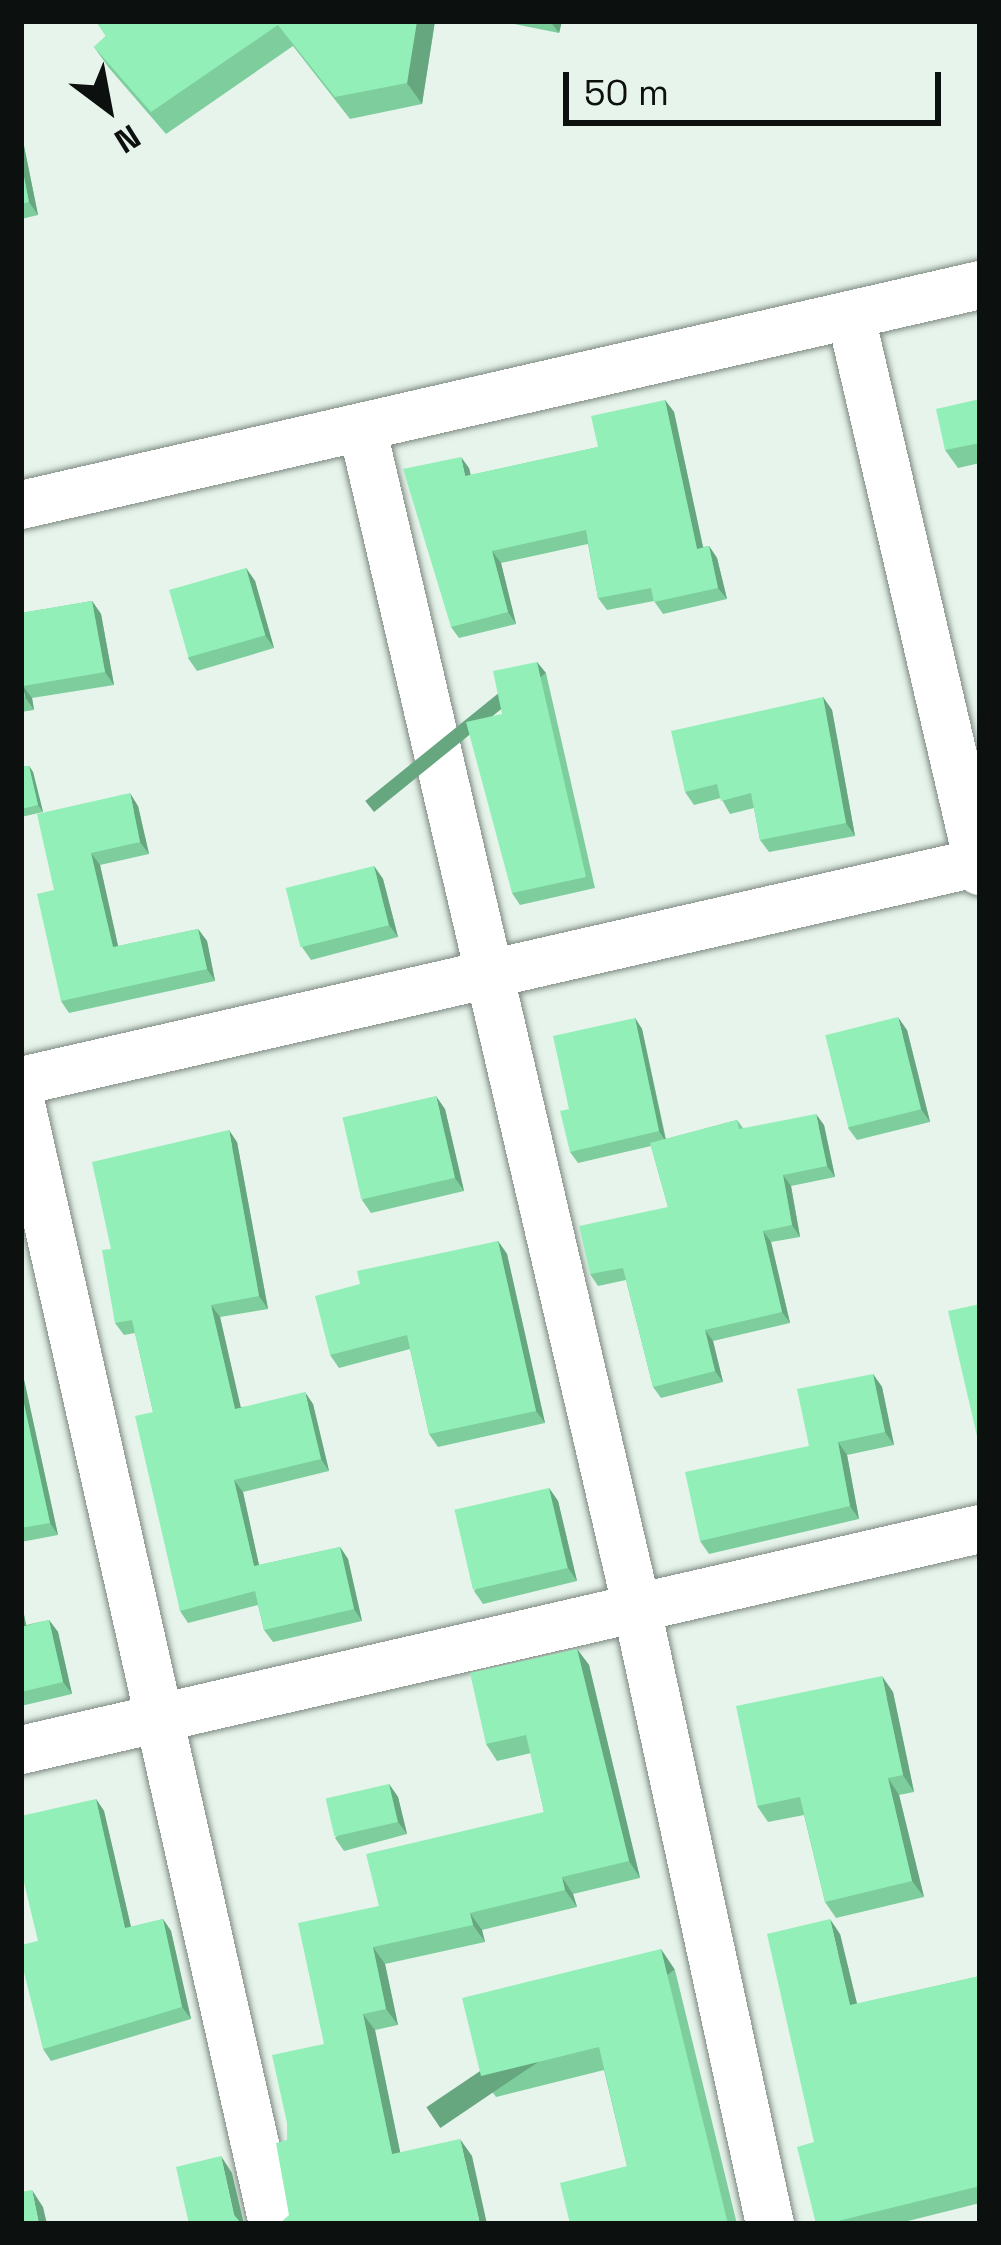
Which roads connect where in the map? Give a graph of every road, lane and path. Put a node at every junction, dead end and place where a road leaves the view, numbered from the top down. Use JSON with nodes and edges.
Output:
{"nodes":[{"id":1,"x":980,"y":285,"type":"edge"},
{"id":2,"x":851,"y":317,"type":"junction"},
{"id":3,"x":362,"y":427,"type":"junction"},
{"id":4,"x":21,"y":506,"type":"edge"},
{"id":5,"x":980,"y":865,"type":"edge"},
{"id":6,"x":484,"y":974,"type":"junction"},
{"id":7,"x":21,"y":1081,"type":"edge"},
{"id":8,"x":21,"y":1104,"type":"edge"},
{"id":9,"x":980,"y":1529,"type":"edge"},
{"id":10,"x":638,"y":1609,"type":"junction"},
{"id":11,"x":161,"y":1717,"type":"junction"},
{"id":12,"x":21,"y":1750,"type":"edge"},
{"id":13,"x":273,"y":2224,"type":"edge"},
{"id":14,"x":770,"y":2224,"type":"edge"}],
"edges":[{"from":1,"to":2,"type":"street"},
{"from":2,"to":3,"type":"street"},
{"from":2,"to":5,"type":"street"},
{"from":3,"to":4,"type":"street"},
{"from":3,"to":6,"type":"street"},
{"from":5,"to":6,"type":"street"},
{"from":6,"to":7,"type":"street"},
{"from":6,"to":10,"type":"street"},
{"from":8,"to":11,"type":"street"},
{"from":9,"to":10,"type":"street"},
{"from":10,"to":11,"type":"street"},
{"from":10,"to":14,"type":"street"},
{"from":11,"to":12,"type":"street"},
{"from":11,"to":13,"type":"street"}]}
